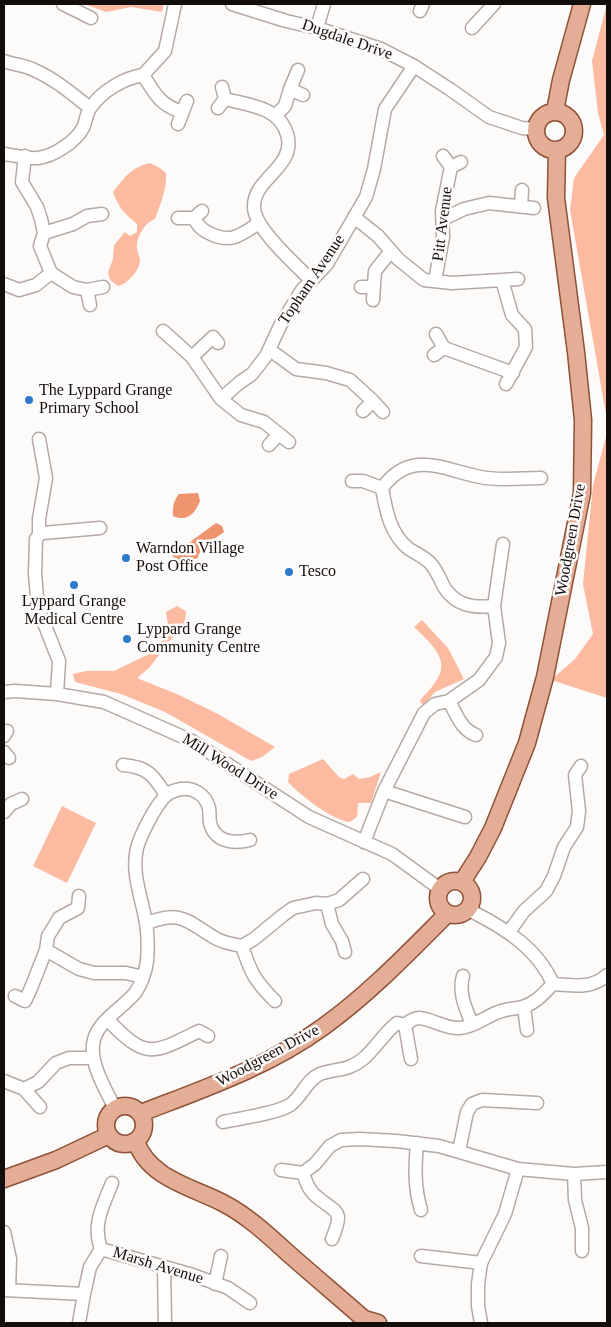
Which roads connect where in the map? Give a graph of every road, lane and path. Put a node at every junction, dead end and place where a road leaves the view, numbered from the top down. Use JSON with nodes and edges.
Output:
{"nodes":[{"id":1,"x":63,"y":4,"type":"edge"},
{"id":2,"x":175,"y":4,"type":"edge"},
{"id":3,"x":232,"y":4,"type":"edge"},
{"id":4,"x":324,"y":4,"type":"edge"},
{"id":5,"x":494,"y":4,"type":"edge"},
{"id":6,"x":582,"y":4,"type":"edge"},
{"id":7,"x":91,"y":18,"type":"dead end"},
{"id":8,"x":317,"y":28,"type":"junction"},
{"id":9,"x":472,"y":28,"type":"dead end"},
{"id":10,"x":4,"y":61,"type":"edge"},
{"id":11,"x":414,"y":66,"type":"junction"},
{"id":12,"x":298,"y":70,"type":"dead end"},
{"id":13,"x":143,"y":75,"type":"junction"},
{"id":14,"x":290,"y":89,"type":"junction"},
{"id":15,"x":303,"y":95,"type":"dead end"},
{"id":16,"x":222,"y":98,"type":"dead end"},
{"id":17,"x":90,"y":108,"type":"junction"},
{"id":18,"x":555,"y":111,"type":"junction"},
{"id":19,"x":182,"y":112,"type":"dead end"},
{"id":20,"x":275,"y":116,"type":"junction"},
{"id":21,"x":536,"y":130,"type":"junction"},
{"id":22,"x":557,"y":150,"type":"junction"},
{"id":23,"x":4,"y":154,"type":"edge"},
{"id":24,"x":25,"y":156,"type":"junction"},
{"id":25,"x":443,"y":156,"type":"dead end"},
{"id":26,"x":522,"y":190,"type":"dead end"},
{"id":27,"x":521,"y":206,"type":"junction"},
{"id":28,"x":534,"y":208,"type":"dead end"},
{"id":29,"x":102,"y":215,"type":"dead end"},
{"id":30,"x":354,"y":216,"type":"junction"},
{"id":31,"x":178,"y":218,"type":"dead end"},
{"id":32,"x":442,"y":219,"type":"junction"},
{"id":33,"x":259,"y":223,"type":"junction"},
{"id":34,"x":44,"y":232,"type":"junction"},
{"id":35,"x":392,"y":251,"type":"junction"},
{"id":36,"x":51,"y":273,"type":"junction"},
{"id":37,"x":518,"y":279,"type":"dead end"},
{"id":38,"x":311,"y":280,"type":"junction"},
{"id":39,"x":502,"y":280,"type":"junction"},
{"id":40,"x":435,"y":282,"type":"junction"},
{"id":41,"x":4,"y":284,"type":"edge"},
{"id":42,"x":103,"y":287,"type":"dead end"},
{"id":43,"x":87,"y":290,"type":"junction"},
{"id":44,"x":370,"y":292,"type":"dead end"},
{"id":45,"x":90,"y":305,"type":"dead end"},
{"id":46,"x":163,"y":331,"type":"dead end"},
{"id":47,"x":436,"y":334,"type":"dead end"},
{"id":48,"x":213,"y":337,"type":"dead end"},
{"id":49,"x":270,"y":350,"type":"junction"},
{"id":50,"x":192,"y":357,"type":"junction"},
{"id":51,"x":221,"y":398,"type":"junction"},
{"id":52,"x":383,"y":412,"type":"dead end"},
{"id":53,"x":279,"y":434,"type":"junction"},
{"id":54,"x":39,"y":439,"type":"dead end"},
{"id":55,"x":289,"y":442,"type":"dead end"},
{"id":56,"x":269,"y":445,"type":"dead end"},
{"id":57,"x":542,"y":478,"type":"dead end"},
{"id":58,"x":352,"y":481,"type":"dead end"},
{"id":59,"x":382,"y":488,"type":"junction"},
{"id":60,"x":100,"y":528,"type":"dead end"},
{"id":61,"x":39,"y":535,"type":"junction"},
{"id":62,"x":503,"y":544,"type":"dead end"},
{"id":63,"x":494,"y":606,"type":"junction"},
{"id":64,"x":4,"y":692,"type":"edge"},
{"id":65,"x":57,"y":694,"type":"junction"},
{"id":66,"x":449,"y":700,"type":"junction"},
{"id":67,"x":476,"y":735,"type":"dead end"},
{"id":68,"x":123,"y":765,"type":"dead end"},
{"id":69,"x":580,"y":766,"type":"dead end"},
{"id":70,"x":384,"y":790,"type":"junction"},
{"id":71,"x":166,"y":795,"type":"junction"},
{"id":72,"x":22,"y":799,"type":"dead end"},
{"id":73,"x":4,"y":812,"type":"edge"},
{"id":74,"x":464,"y":817,"type":"dead end"},
{"id":75,"x":250,"y":840,"type":"dead end"},
{"id":76,"x":364,"y":842,"type":"junction"},
{"id":77,"x":363,"y":879,"type":"dead end"},
{"id":78,"x":462,"y":882,"type":"junction"},
{"id":79,"x":440,"y":889,"type":"junction"},
{"id":80,"x":327,"y":904,"type":"junction"},
{"id":81,"x":81,"y":905,"type":"dead end"},
{"id":82,"x":470,"y":907,"type":"junction"},
{"id":83,"x":447,"y":914,"type":"junction"},
{"id":84,"x":147,"y":923,"type":"junction"},
{"id":85,"x":509,"y":932,"type":"junction"},
{"id":86,"x":242,"y":946,"type":"junction"},
{"id":87,"x":46,"y":950,"type":"junction"},
{"id":88,"x":345,"y":952,"type":"dead end"},
{"id":89,"x":607,"y":975,"type":"edge"},
{"id":90,"x":463,"y":976,"type":"dead end"},
{"id":91,"x":142,"y":977,"type":"junction"},
{"id":92,"x":553,"y":984,"type":"junction"},
{"id":93,"x":15,"y":996,"type":"dead end"},
{"id":94,"x":275,"y":1001,"type":"dead end"},
{"id":95,"x":524,"y":1007,"type":"junction"},
{"id":96,"x":108,"y":1020,"type":"junction"},
{"id":97,"x":472,"y":1024,"type":"junction"},
{"id":98,"x":405,"y":1025,"type":"junction"},
{"id":99,"x":527,"y":1030,"type":"dead end"},
{"id":100,"x":208,"y":1036,"type":"dead end"},
{"id":101,"x":93,"y":1058,"type":"junction"},
{"id":102,"x":411,"y":1059,"type":"dead end"},
{"id":103,"x":4,"y":1081,"type":"edge"},
{"id":104,"x":24,"y":1088,"type":"junction"},
{"id":105,"x":536,"y":1103,"type":"dead end"},
{"id":106,"x":40,"y":1107,"type":"dead end"},
{"id":107,"x":115,"y":1109,"type":"junction"},
{"id":108,"x":140,"y":1113,"type":"junction"},
{"id":109,"x":223,"y":1122,"type":"dead end"},
{"id":110,"x":109,"y":1135,"type":"junction"},
{"id":111,"x":136,"y":1141,"type":"junction"},
{"id":112,"x":417,"y":1143,"type":"junction"},
{"id":113,"x":459,"y":1151,"type":"junction"},
{"id":114,"x":518,"y":1169,"type":"junction"},
{"id":115,"x":281,"y":1170,"type":"dead end"},
{"id":116,"x":607,"y":1172,"type":"edge"},
{"id":117,"x":303,"y":1173,"type":"junction"},
{"id":118,"x":574,"y":1174,"type":"junction"},
{"id":119,"x":4,"y":1179,"type":"edge"},
{"id":120,"x":112,"y":1183,"type":"dead end"},
{"id":121,"x":421,"y":1210,"type":"dead end"},
{"id":122,"x":4,"y":1232,"type":"edge"},
{"id":123,"x":332,"y":1239,"type":"dead end"},
{"id":124,"x":101,"y":1249,"type":"junction"},
{"id":125,"x":582,"y":1251,"type":"dead end"},
{"id":126,"x":221,"y":1256,"type":"dead end"},
{"id":127,"x":421,"y":1256,"type":"dead end"},
{"id":128,"x":481,"y":1263,"type":"junction"},
{"id":129,"x":164,"y":1268,"type":"junction"},
{"id":130,"x":215,"y":1284,"type":"junction"},
{"id":131,"x":6,"y":1290,"type":"edge"},
{"id":132,"x":84,"y":1294,"type":"junction"},
{"id":133,"x":250,"y":1303,"type":"dead end"},
{"id":134,"x":368,"y":1322,"type":"edge"},
{"id":135,"x":79,"y":1323,"type":"edge"},
{"id":136,"x":165,"y":1323,"type":"edge"},
{"id":137,"x":480,"y":1323,"type":"edge"}],
"edges":[{"from":1,"to":7,"type":"street"},
{"from":2,"to":13,"type":"street"},
{"from":3,"to":8,"type":"street","name":"Dugdale Drive"},
{"from":4,"to":8,"type":"street"},
{"from":5,"to":9,"type":"street"},
{"from":6,"to":18,"type":"main road"},
{"from":8,"to":11,"type":"street","name":"Dugdale Drive"},
{"from":10,"to":17,"type":"street"},
{"from":11,"to":21,"type":"street","name":"Dugdale Drive"},
{"from":11,"to":30,"type":"street","name":"Topham Avenue"},
{"from":12,"to":14,"type":"street"},
{"from":13,"to":17,"type":"street"},
{"from":13,"to":19,"type":"street"},
{"from":14,"to":15,"type":"street"},
{"from":14,"to":20,"type":"street"},
{"from":16,"to":20,"type":"street"},
{"from":17,"to":24,"type":"street"},
{"from":18,"to":21,"type":"main road"},
{"from":18,"to":22,"type":"main road"},
{"from":20,"to":33,"type":"street"},
{"from":21,"to":22,"type":"main road"},
{"from":22,"to":78,"type":"main road","name":"Woodgreen Drive"},
{"from":23,"to":24,"type":"street"},
{"from":24,"to":34,"type":"street"},
{"from":25,"to":32,"type":"street","name":"Pitt Avenue"},
{"from":26,"to":27,"type":"street"},
{"from":27,"to":28,"type":"street"},
{"from":27,"to":32,"type":"street"},
{"from":29,"to":34,"type":"street"},
{"from":30,"to":35,"type":"street"},
{"from":30,"to":38,"type":"street","name":"Topham Avenue"},
{"from":31,"to":33,"type":"street"},
{"from":32,"to":40,"type":"street","name":"Pitt Avenue"},
{"from":33,"to":38,"type":"street"},
{"from":34,"to":36,"type":"street"},
{"from":35,"to":40,"type":"street"},
{"from":35,"to":44,"type":"street"},
{"from":36,"to":41,"type":"street"},
{"from":36,"to":43,"type":"street"},
{"from":37,"to":39,"type":"street"},
{"from":38,"to":49,"type":"street","name":"Topham Avenue"},
{"from":39,"to":40,"type":"street"},
{"from":39,"to":47,"type":"street"},
{"from":42,"to":43,"type":"street"},
{"from":43,"to":45,"type":"street"},
{"from":46,"to":50,"type":"street"},
{"from":48,"to":50,"type":"street"},
{"from":49,"to":51,"type":"street","name":"Topham Avenue"},
{"from":49,"to":52,"type":"street"},
{"from":50,"to":51,"type":"street"},
{"from":51,"to":53,"type":"street"},
{"from":53,"to":55,"type":"street"},
{"from":53,"to":56,"type":"street"},
{"from":54,"to":61,"type":"street"},
{"from":57,"to":59,"type":"street"},
{"from":58,"to":59,"type":"street"},
{"from":59,"to":63,"type":"street"},
{"from":60,"to":61,"type":"street"},
{"from":61,"to":65,"type":"street"},
{"from":62,"to":63,"type":"street"},
{"from":63,"to":66,"type":"street"},
{"from":64,"to":65,"type":"street","name":"Mill Wood Drive"},
{"from":65,"to":76,"type":"street","name":"Mill Wood Drive"},
{"from":66,"to":67,"type":"street"},
{"from":66,"to":70,"type":"street"},
{"from":68,"to":71,"type":"street"},
{"from":69,"to":85,"type":"street"},
{"from":70,"to":74,"type":"street"},
{"from":70,"to":76,"type":"street"},
{"from":71,"to":75,"type":"street"},
{"from":71,"to":84,"type":"street"},
{"from":72,"to":73,"type":"street"},
{"from":76,"to":79,"type":"street","name":"Mill Wood Drive"},
{"from":77,"to":80,"type":"street"},
{"from":78,"to":79,"type":"main road"},
{"from":78,"to":82,"type":"main road"},
{"from":79,"to":83,"type":"main road"},
{"from":80,"to":86,"type":"street"},
{"from":80,"to":88,"type":"street"},
{"from":81,"to":87,"type":"street"},
{"from":82,"to":83,"type":"main road"},
{"from":82,"to":85,"type":"street"},
{"from":83,"to":108,"type":"main road","name":"Woodgreen Drive"},
{"from":84,"to":86,"type":"street"},
{"from":84,"to":91,"type":"street"},
{"from":85,"to":92,"type":"street"},
{"from":86,"to":94,"type":"street"},
{"from":87,"to":91,"type":"street"},
{"from":87,"to":93,"type":"street"},
{"from":89,"to":92,"type":"street"},
{"from":90,"to":97,"type":"street"},
{"from":91,"to":96,"type":"street"},
{"from":92,"to":95,"type":"street"},
{"from":95,"to":97,"type":"street"},
{"from":95,"to":99,"type":"street"},
{"from":96,"to":100,"type":"street"},
{"from":96,"to":101,"type":"street"},
{"from":97,"to":98,"type":"street"},
{"from":98,"to":102,"type":"street"},
{"from":98,"to":109,"type":"street"},
{"from":101,"to":104,"type":"street"},
{"from":101,"to":107,"type":"street"},
{"from":103,"to":104,"type":"street"},
{"from":104,"to":106,"type":"street"},
{"from":105,"to":113,"type":"street"},
{"from":107,"to":108,"type":"main road"},
{"from":107,"to":110,"type":"main road"},
{"from":108,"to":111,"type":"main road"},
{"from":110,"to":111,"type":"main road"},
{"from":110,"to":119,"type":"main road"},
{"from":111,"to":134,"type":"main road"},
{"from":112,"to":113,"type":"street"},
{"from":112,"to":117,"type":"street"},
{"from":112,"to":121,"type":"street"},
{"from":113,"to":114,"type":"street"},
{"from":114,"to":118,"type":"street"},
{"from":114,"to":128,"type":"street"},
{"from":115,"to":117,"type":"street"},
{"from":116,"to":118,"type":"street"},
{"from":117,"to":123,"type":"street"},
{"from":118,"to":125,"type":"street"},
{"from":120,"to":124,"type":"street"},
{"from":122,"to":131,"type":"street"},
{"from":124,"to":129,"type":"street","name":"Marsh Avenue"},
{"from":124,"to":132,"type":"street","name":"Marsh Avenue"},
{"from":126,"to":130,"type":"street"},
{"from":127,"to":128,"type":"street"},
{"from":128,"to":137,"type":"street"},
{"from":129,"to":130,"type":"street","name":"Marsh Avenue"},
{"from":129,"to":136,"type":"street"},
{"from":130,"to":133,"type":"street","name":"Marsh Avenue"},
{"from":131,"to":132,"type":"street"},
{"from":132,"to":135,"type":"street","name":"Marsh Avenue"}]}
